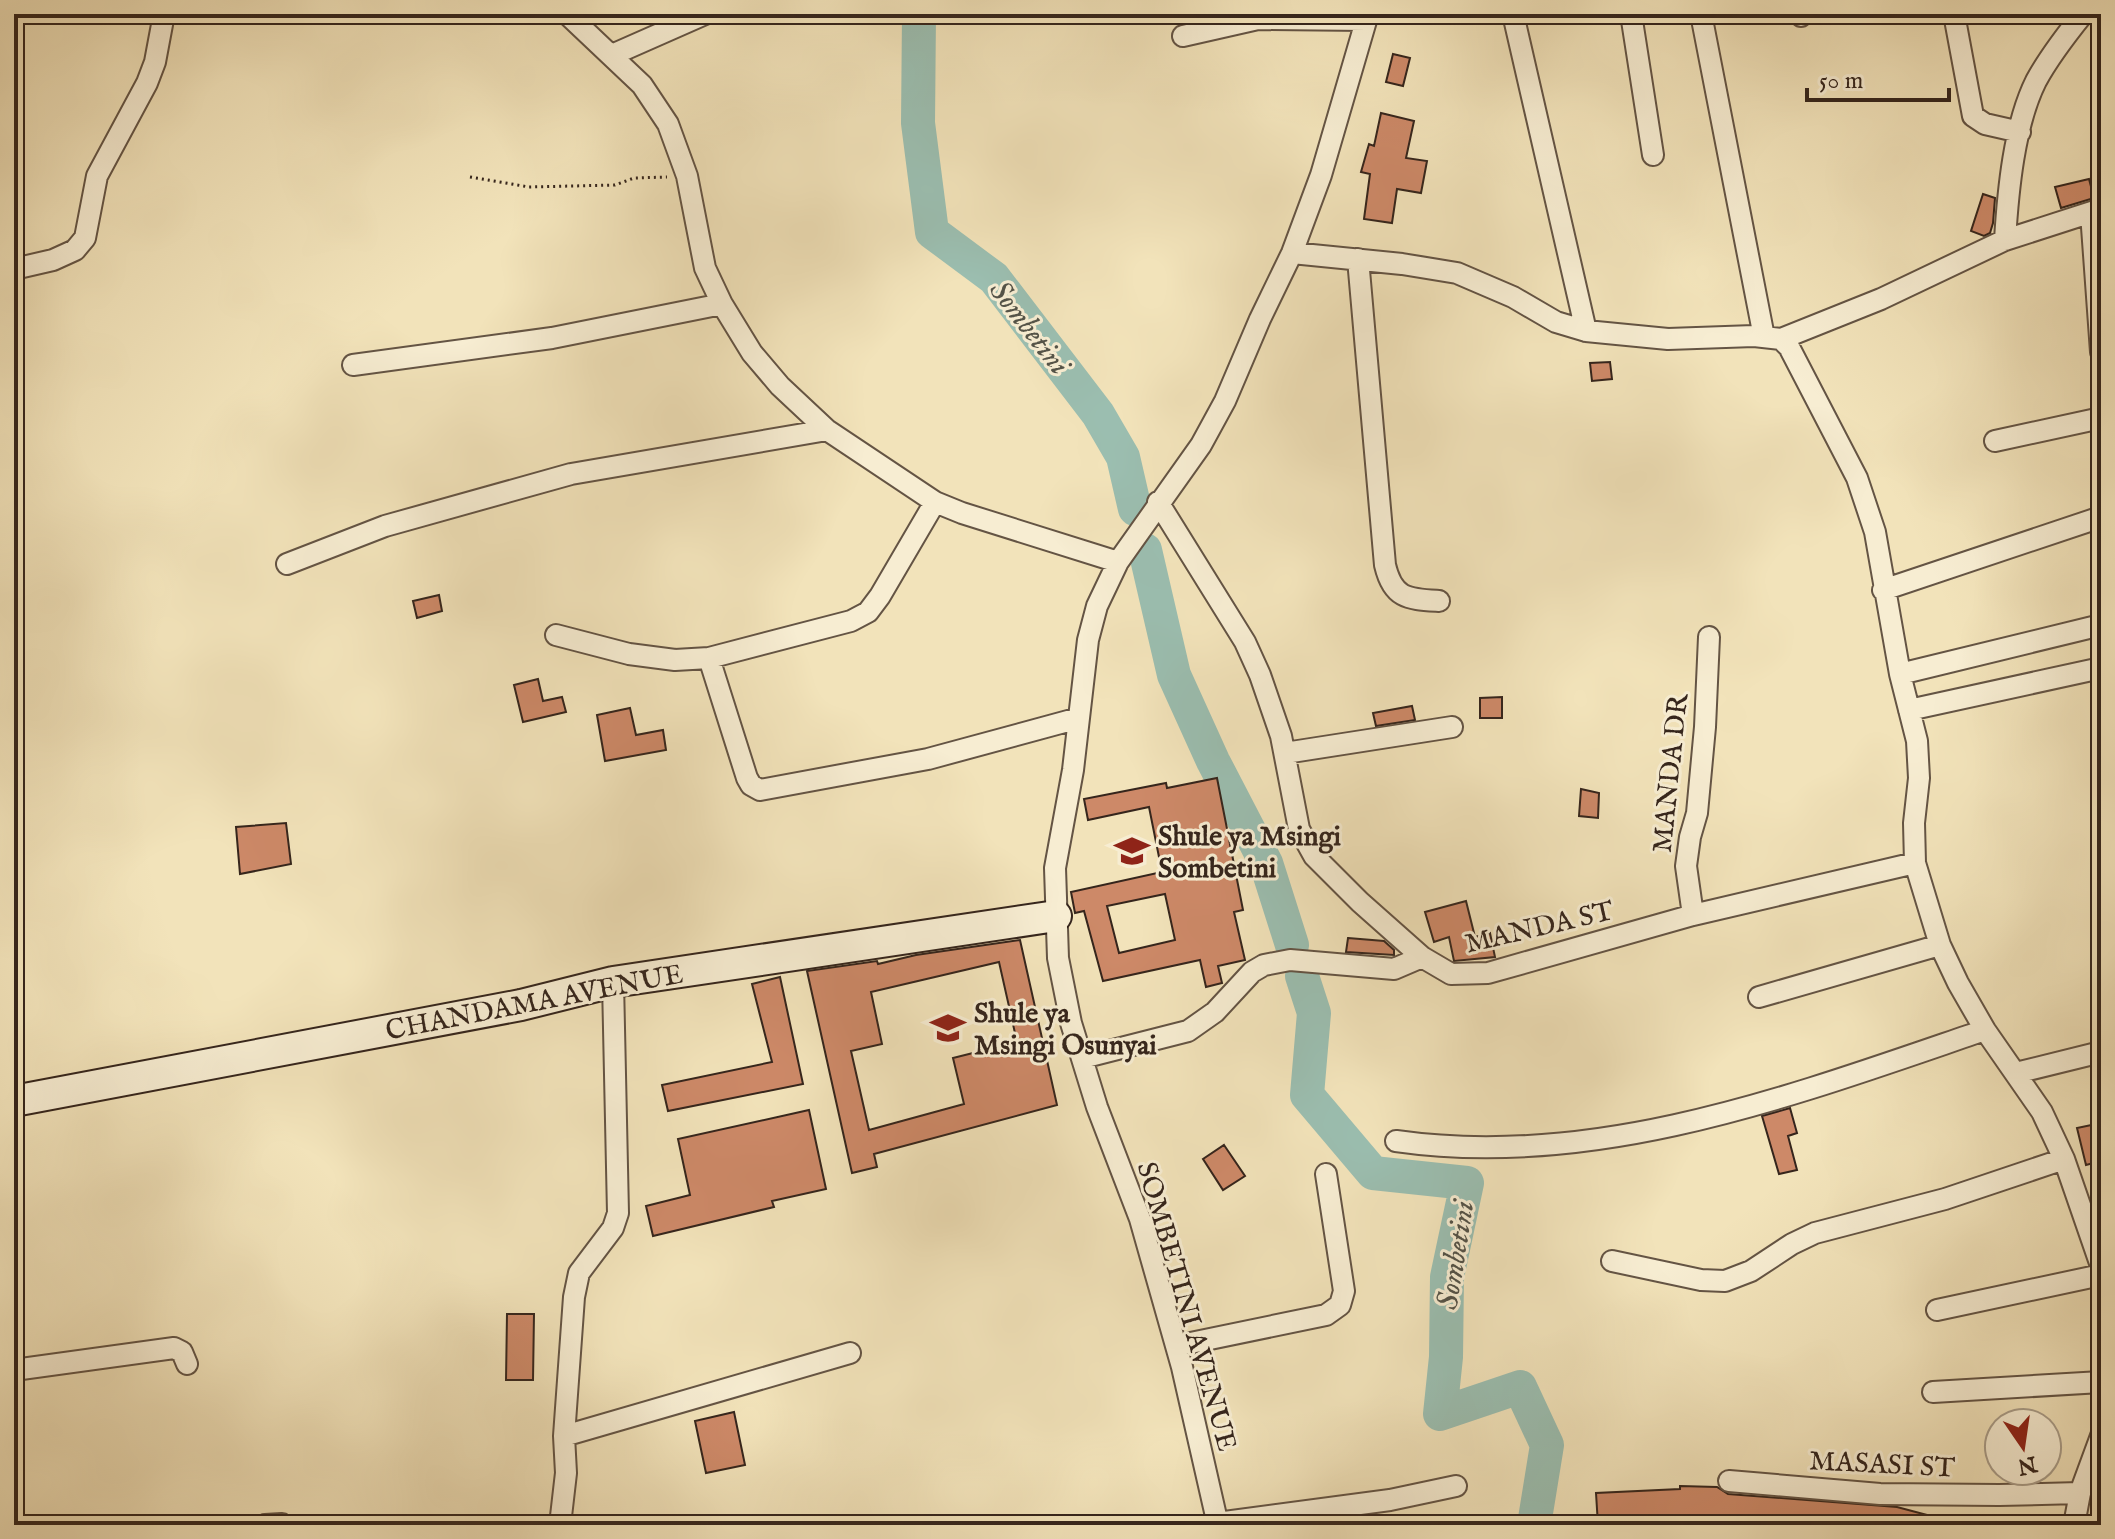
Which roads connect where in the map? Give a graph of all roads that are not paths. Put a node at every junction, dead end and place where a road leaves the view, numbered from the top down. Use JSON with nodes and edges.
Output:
{"nodes":[{"id":1,"x":164,"y":14,"type":"edge"},
{"id":2,"x":567,"y":14,"type":"edge"},
{"id":3,"x":705,"y":14,"type":"edge"},
{"id":4,"x":1513,"y":14,"type":"edge"},
{"id":5,"x":1631,"y":14,"type":"edge"},
{"id":6,"x":1701,"y":14,"type":"edge"},
{"id":7,"x":1954,"y":14,"type":"edge"},
{"id":8,"x":2083,"y":14,"type":"edge"},
{"id":9,"x":1367,"y":17,"type":"edge"},
{"id":10,"x":1183,"y":36,"type":"dead end"},
{"id":11,"x":612,"y":55,"type":"junction"},
{"id":12,"x":2020,"y":132,"type":"junction"},
{"id":13,"x":1653,"y":155,"type":"dead end"},
{"id":14,"x":2096,"y":211,"type":"edge"},
{"id":15,"x":2005,"y":240,"type":"junction"},
{"id":16,"x":1292,"y":253,"type":"junction"},
{"id":17,"x":1358,"y":259,"type":"junction"},
{"id":18,"x":14,"y":269,"type":"edge"},
{"id":19,"x":722,"y":304,"type":"junction"},
{"id":20,"x":1586,"y":331,"type":"junction"},
{"id":21,"x":1772,"y":338,"type":"junction"},
{"id":22,"x":2101,"y":352,"type":"edge"},
{"id":23,"x":353,"y":365,"type":"dead end"},
{"id":24,"x":2101,"y":418,"type":"edge"},
{"id":25,"x":827,"y":430,"type":"junction"},
{"id":26,"x":1995,"y":441,"type":"dead end"},
{"id":27,"x":935,"y":502,"type":"junction"},
{"id":28,"x":1158,"y":502,"type":"junction"},
{"id":29,"x":2101,"y":517,"type":"edge"},
{"id":30,"x":1118,"y":562,"type":"junction"},
{"id":31,"x":287,"y":564,"type":"dead end"},
{"id":32,"x":1883,"y":590,"type":"junction"},
{"id":33,"x":1439,"y":601,"type":"dead end"},
{"id":34,"x":2101,"y":625,"type":"edge"},
{"id":35,"x":556,"y":635,"type":"dead end"},
{"id":36,"x":1709,"y":637,"type":"dead end"},
{"id":37,"x":709,"y":658,"type":"junction"},
{"id":38,"x":2101,"y":668,"type":"edge"},
{"id":39,"x":1900,"y":674,"type":"junction"},
{"id":40,"x":1909,"y":710,"type":"junction"},
{"id":41,"x":1079,"y":718,"type":"junction"},
{"id":42,"x":1452,"y":727,"type":"dead end"},
{"id":43,"x":1285,"y":753,"type":"junction"},
{"id":44,"x":1915,"y":863,"type":"junction"},
{"id":45,"x":1693,"y":915,"type":"junction"},
{"id":46,"x":1056,"y":916,"type":"junction"},
{"id":47,"x":1940,"y":945,"type":"junction"},
{"id":48,"x":1422,"y":957,"type":"junction"},
{"id":49,"x":613,"y":982,"type":"junction"},
{"id":50,"x":1759,"y":997,"type":"dead end"},
{"id":51,"x":1985,"y":1030,"type":"junction"},
{"id":52,"x":2101,"y":1052,"type":"edge"},
{"id":53,"x":1082,"y":1058,"type":"junction"},
{"id":54,"x":2016,"y":1073,"type":"junction"},
{"id":55,"x":14,"y":1101,"type":"edge"},
{"id":56,"x":1396,"y":1141,"type":"dead end"},
{"id":57,"x":2064,"y":1159,"type":"junction"},
{"id":58,"x":1326,"y":1174,"type":"dead end"},
{"id":59,"x":1612,"y":1261,"type":"dead end"},
{"id":60,"x":2101,"y":1266,"type":"edge"},
{"id":61,"x":2101,"y":1275,"type":"edge"},
{"id":62,"x":1937,"y":1310,"type":"dead end"},
{"id":63,"x":1176,"y":1346,"type":"junction"},
{"id":64,"x":850,"y":1353,"type":"dead end"},
{"id":65,"x":187,"y":1364,"type":"dead end"},
{"id":66,"x":14,"y":1370,"type":"edge"},
{"id":67,"x":2101,"y":1382,"type":"edge"},
{"id":68,"x":1933,"y":1392,"type":"dead end"},
{"id":69,"x":564,"y":1436,"type":"junction"},
{"id":70,"x":2099,"y":1448,"type":"edge"},
{"id":71,"x":1729,"y":1481,"type":"dead end"},
{"id":72,"x":1456,"y":1486,"type":"dead end"},
{"id":73,"x":2080,"y":1493,"type":"junction"},
{"id":74,"x":1218,"y":1524,"type":"edge"},
{"id":75,"x":560,"y":1525,"type":"edge"},
{"id":76,"x":2074,"y":1525,"type":"edge"}],
"edges":[{"from":1,"to":18,"type":"street"},
{"from":2,"to":11,"type":"street"},
{"from":3,"to":11,"type":"street"},
{"from":4,"to":20,"type":"street"},
{"from":5,"to":13,"type":"street"},
{"from":6,"to":21,"type":"street"},
{"from":7,"to":12,"type":"street"},
{"from":8,"to":12,"type":"street"},
{"from":9,"to":10,"type":"street"},
{"from":9,"to":16,"type":"street","name":"SOMBETINI AVENUE"},
{"from":11,"to":19,"type":"street"},
{"from":12,"to":15,"type":"street"},
{"from":14,"to":15,"type":"street"},
{"from":14,"to":22,"type":"street"},
{"from":15,"to":21,"type":"street"},
{"from":16,"to":17,"type":"street"},
{"from":16,"to":28,"type":"street","name":"SOMBETINI AVENUE"},
{"from":17,"to":20,"type":"street"},
{"from":17,"to":33,"type":"street"},
{"from":19,"to":23,"type":"street"},
{"from":19,"to":25,"type":"street"},
{"from":20,"to":21,"type":"street"},
{"from":21,"to":32,"type":"street"},
{"from":24,"to":26,"type":"street"},
{"from":25,"to":27,"type":"street"},
{"from":25,"to":31,"type":"street"},
{"from":27,"to":30,"type":"street"},
{"from":27,"to":37,"type":"street"},
{"from":28,"to":30,"type":"street","name":"SOMBETINI AVENUE"},
{"from":28,"to":43,"type":"street","name":"MANDA ST"},
{"from":29,"to":32,"type":"street"},
{"from":30,"to":41,"type":"street","name":"SOMBETINI AVENUE"},
{"from":32,"to":39,"type":"street"},
{"from":34,"to":39,"type":"street"},
{"from":35,"to":37,"type":"street"},
{"from":36,"to":45,"type":"street","name":"MANDA DR"},
{"from":37,"to":41,"type":"street"},
{"from":38,"to":40,"type":"street"},
{"from":39,"to":40,"type":"street"},
{"from":40,"to":44,"type":"street"},
{"from":41,"to":46,"type":"street","name":"SOMBETINI AVENUE"},
{"from":42,"to":43,"type":"street"},
{"from":43,"to":48,"type":"street","name":"MANDA ST"},
{"from":44,"to":45,"type":"street","name":"MANDA ST"},
{"from":44,"to":47,"type":"street"},
{"from":45,"to":48,"type":"street","name":"MANDA ST"},
{"from":46,"to":49,"type":"street","name":"CHANDAMA AVENUE"},
{"from":46,"to":53,"type":"street","name":"SOMBETINI AVENUE"},
{"from":47,"to":50,"type":"street"},
{"from":47,"to":51,"type":"street"},
{"from":48,"to":53,"type":"street"},
{"from":49,"to":55,"type":"street","name":"CHANDAMA AVENUE"},
{"from":49,"to":69,"type":"street"},
{"from":51,"to":54,"type":"street"},
{"from":51,"to":56,"type":"street"},
{"from":52,"to":54,"type":"street"},
{"from":53,"to":63,"type":"street","name":"SOMBETINI AVENUE"},
{"from":54,"to":57,"type":"street"},
{"from":57,"to":59,"type":"street"},
{"from":57,"to":60,"type":"street"},
{"from":58,"to":63,"type":"street"},
{"from":61,"to":62,"type":"street"},
{"from":63,"to":74,"type":"street","name":"SOMBETINI AVENUE"},
{"from":64,"to":69,"type":"street"},
{"from":65,"to":66,"type":"street"},
{"from":67,"to":68,"type":"street"},
{"from":69,"to":75,"type":"street"},
{"from":70,"to":73,"type":"street"},
{"from":71,"to":73,"type":"street","name":"MASASI ST"},
{"from":72,"to":74,"type":"street"},
{"from":73,"to":76,"type":"street"}]}
